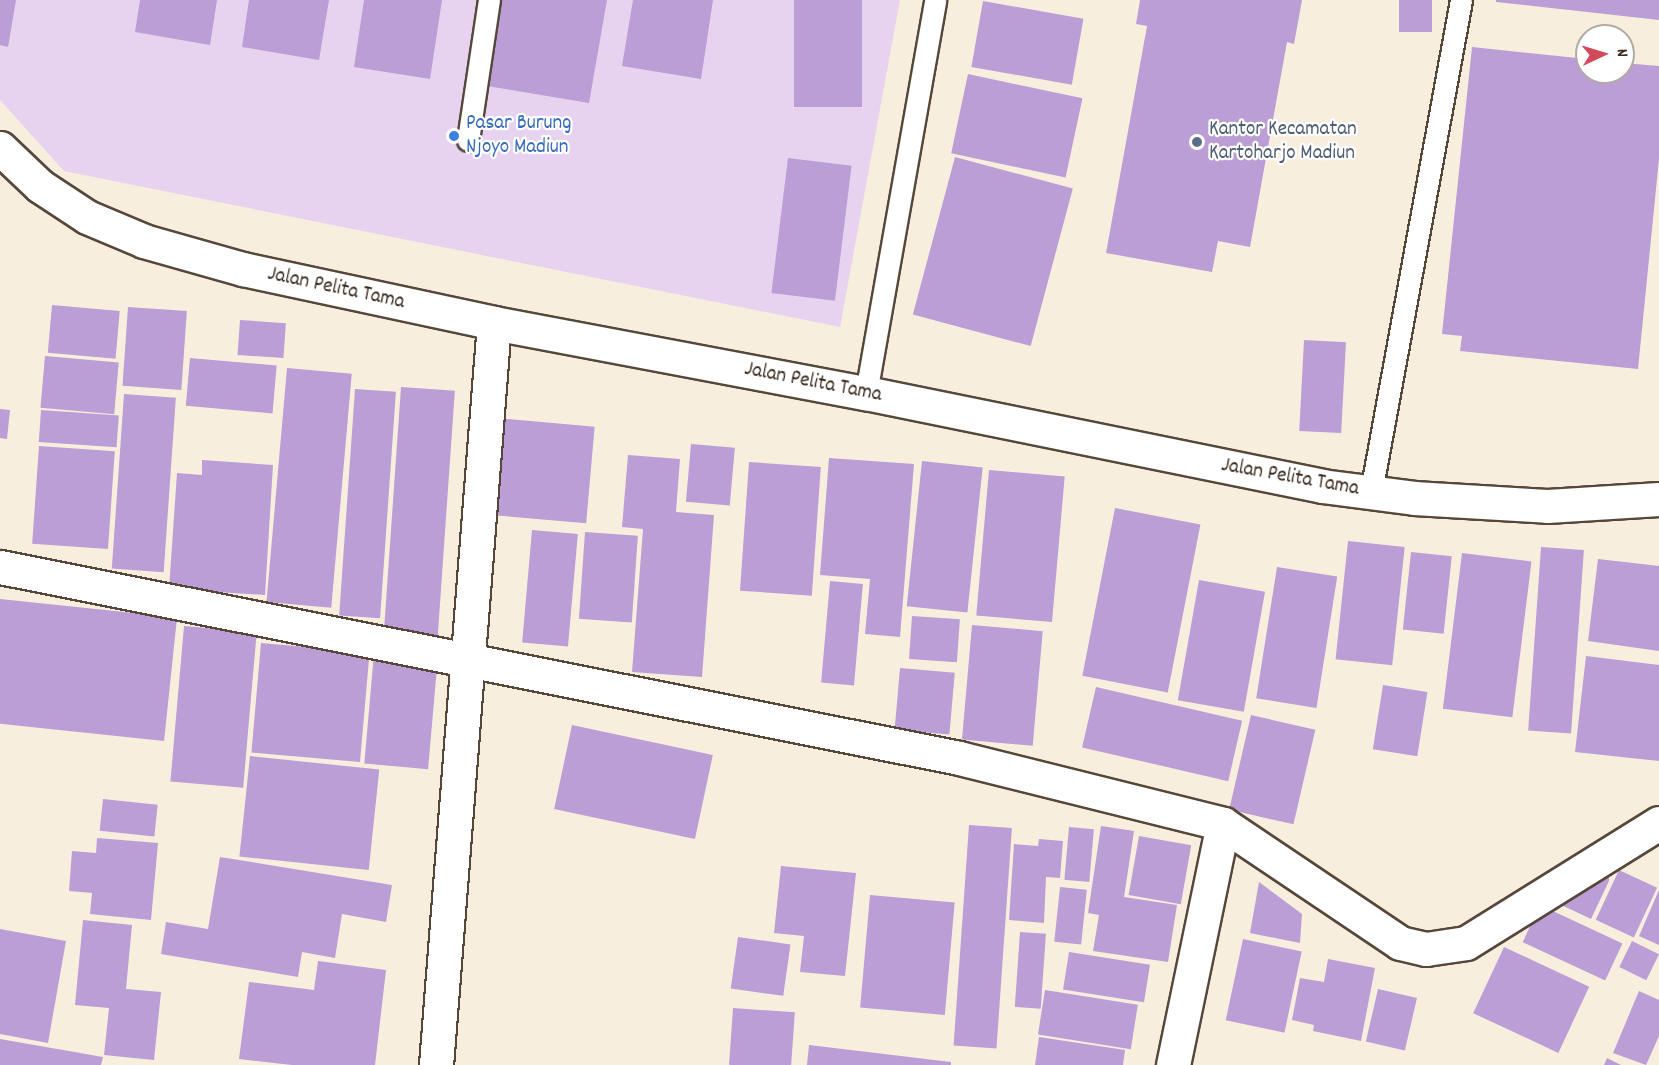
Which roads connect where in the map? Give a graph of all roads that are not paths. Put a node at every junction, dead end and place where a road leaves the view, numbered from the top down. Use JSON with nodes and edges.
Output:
{"nodes":[{"id":1,"x":489,"y":0,"type":"edge"},
{"id":2,"x":935,"y":0,"type":"edge"},
{"id":3,"x":1461,"y":0,"type":"edge"},
{"id":4,"x":468,"y":140,"type":"dead end"},
{"id":5,"x":0,"y":148,"type":"edge"},
{"id":6,"x":494,"y":323,"type":"junction"},
{"id":7,"x":866,"y":393,"type":"junction"},
{"id":8,"x":1371,"y":492,"type":"junction"},
{"id":9,"x":1659,"y":499,"type":"edge"},
{"id":10,"x":0,"y":567,"type":"edge"},
{"id":11,"x":469,"y":661,"type":"junction"},
{"id":12,"x":1659,"y":823,"type":"edge"},
{"id":13,"x":1223,"y":824,"type":"junction"},
{"id":14,"x":436,"y":1065,"type":"edge"},
{"id":15,"x":1173,"y":1065,"type":"edge"}],
"edges":[{"from":1,"to":4,"type":"lane"},
{"from":2,"to":7,"type":"lane"},
{"from":3,"to":8,"type":"lane"},
{"from":5,"to":6,"type":"street","name":"Jalan Pelita Tama"},
{"from":6,"to":7,"type":"street","name":"Jalan Pelita Tama"},
{"from":6,"to":11,"type":"street"},
{"from":7,"to":8,"type":"street","name":"Jalan Pelita Tama"},
{"from":8,"to":9,"type":"street","name":"Jalan Pelita Tama"},
{"from":10,"to":11,"type":"street"},
{"from":11,"to":13,"type":"street"},
{"from":11,"to":14,"type":"street"},
{"from":12,"to":13,"type":"street"},
{"from":13,"to":15,"type":"street"}]}
